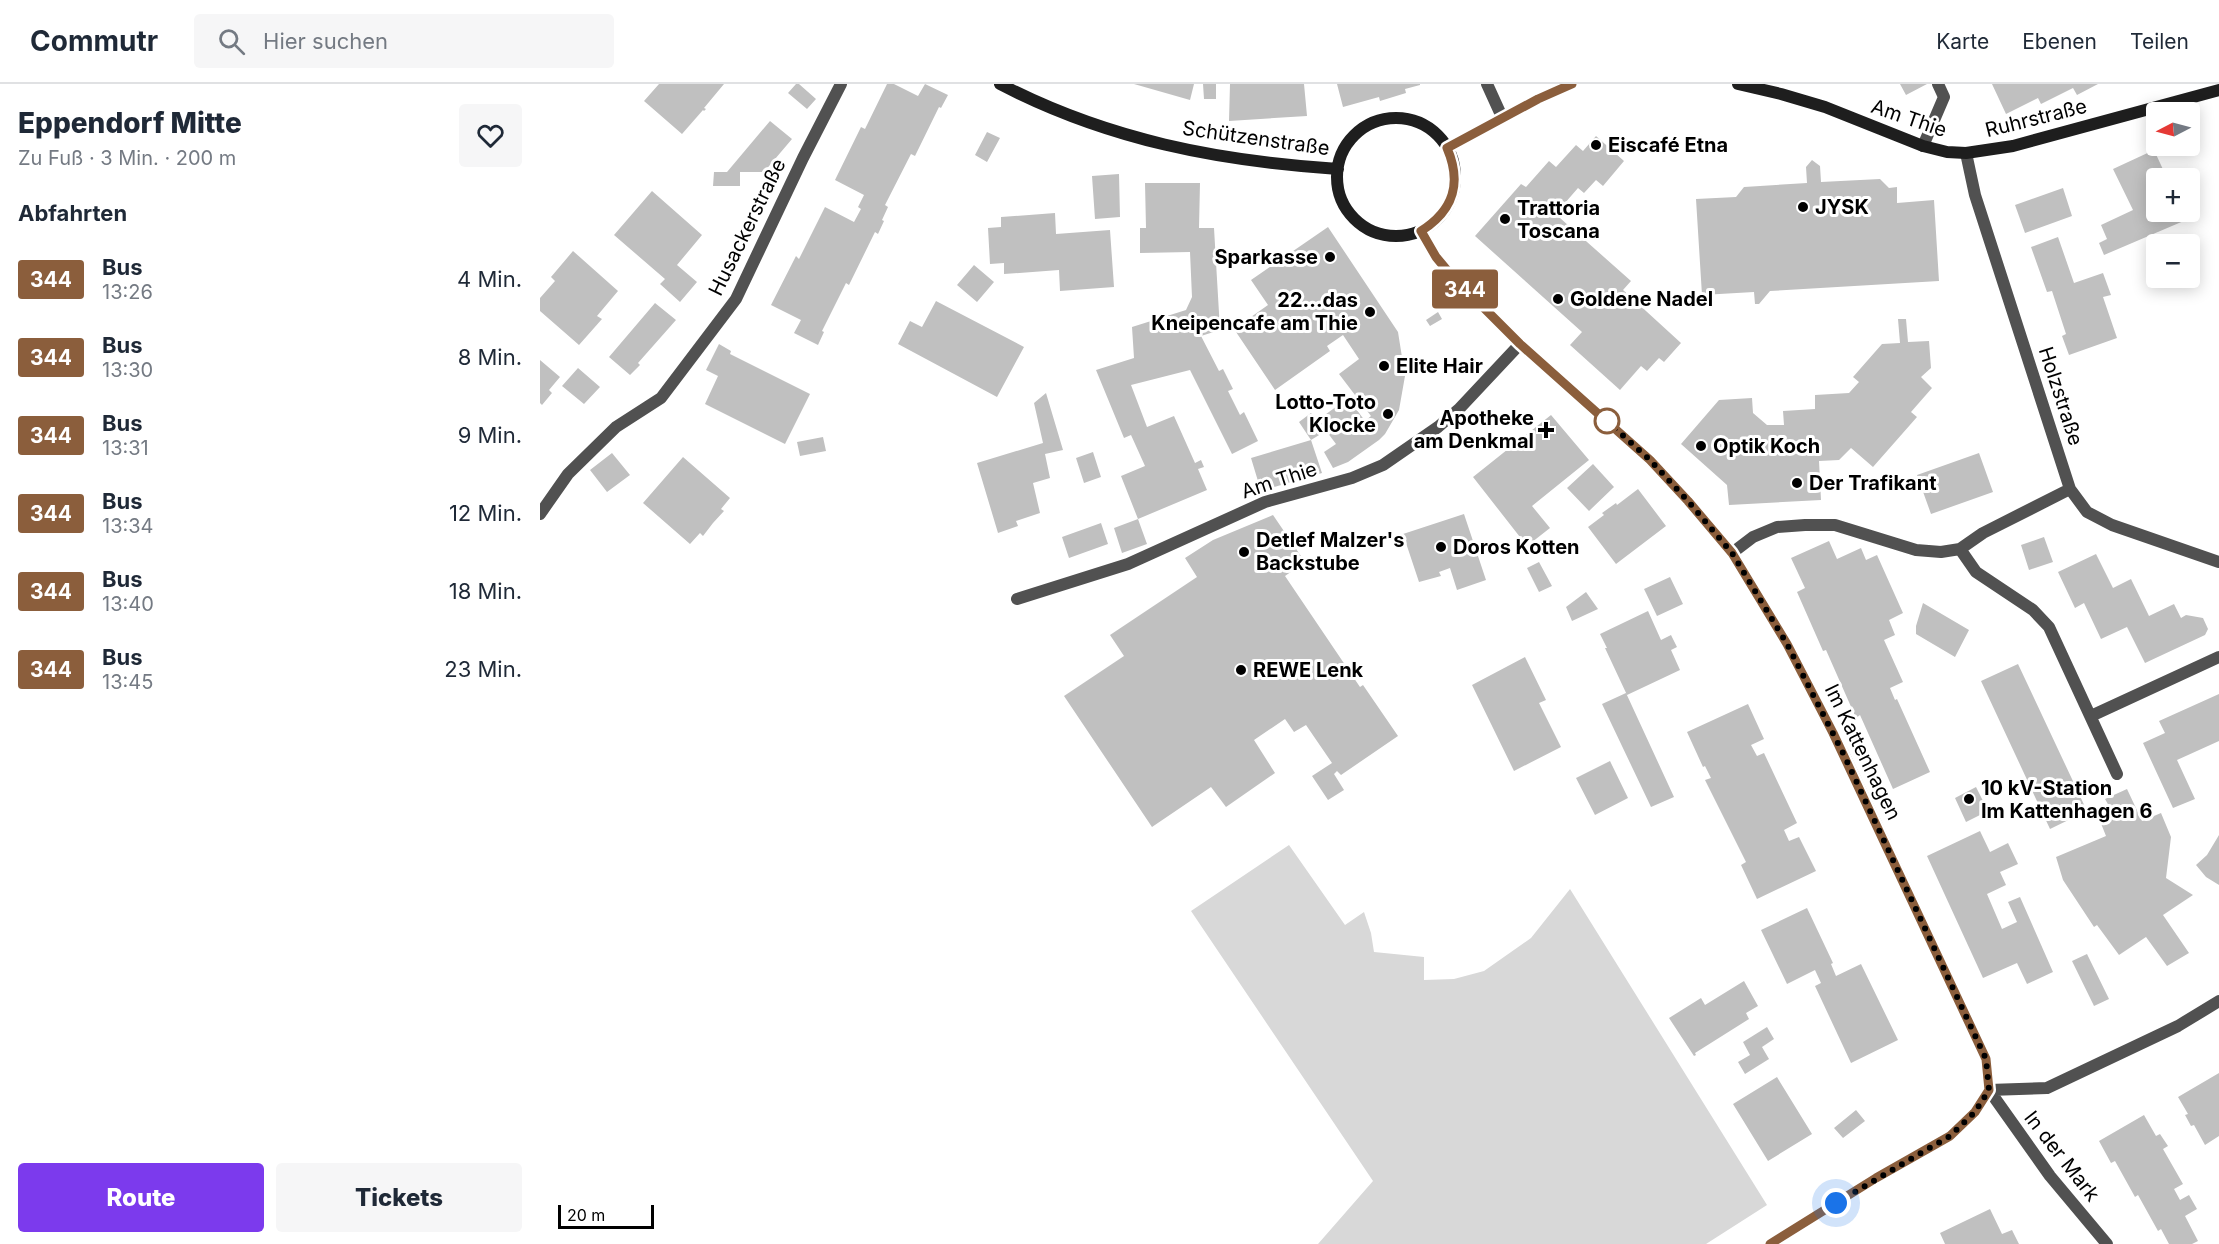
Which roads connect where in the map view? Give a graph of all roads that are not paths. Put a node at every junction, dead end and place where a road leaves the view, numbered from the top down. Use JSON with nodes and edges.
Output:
{"nodes":[{"id":1,"x":841,"y":84,"type":"edge"},
{"id":2,"x":1000,"y":84,"type":"edge"},
{"id":3,"x":1487,"y":84,"type":"edge"},
{"id":4,"x":1568,"y":84,"type":"edge"},
{"id":5,"x":1737,"y":84,"type":"edge"},
{"id":6,"x":1938,"y":84,"type":"edge"},
{"id":7,"x":1783,"y":89,"type":"edge"},
{"id":8,"x":2219,"y":90,"type":"edge"},
{"id":9,"x":1502,"y":117,"type":"junction"},
{"id":10,"x":1923,"y":146,"type":"junction"},
{"id":11,"x":1447,"y":148,"type":"junction"},
{"id":12,"x":1966,"y":153,"type":"junction"},
{"id":13,"x":1338,"y":169,"type":"junction"},
{"id":14,"x":1421,"y":231,"type":"junction"},
{"id":15,"x":1520,"y":344,"type":"junction"},
{"id":16,"x":2070,"y":489,"type":"junction"},
{"id":17,"x":540,"y":514,"type":"edge"},
{"id":18,"x":1960,"y":549,"type":"junction"},
{"id":19,"x":1732,"y":553,"type":"junction"},
{"id":20,"x":2219,"y":562,"type":"edge"},
{"id":21,"x":1017,"y":599,"type":"dead end"},
{"id":22,"x":2219,"y":657,"type":"edge"},
{"id":23,"x":2091,"y":716,"type":"junction"},
{"id":24,"x":2117,"y":774,"type":"dead end"},
{"id":25,"x":2219,"y":1001,"type":"edge"},
{"id":26,"x":1989,"y":1090,"type":"junction"},
{"id":27,"x":1770,"y":1244,"type":"edge"},
{"id":28,"x":2107,"y":1244,"type":"edge"}],
"edges":[{"from":1,"to":17,"type":"street","name":"Husackerstraße"},
{"from":2,"to":13,"type":"street","name":"Schützenstraße"},
{"from":3,"to":9,"type":"street"},
{"from":4,"to":9,"type":"street"},
{"from":5,"to":7,"type":"street","name":"Am Thie"},
{"from":6,"to":10,"type":"street"},
{"from":7,"to":10,"type":"street","name":"Am Thie"},
{"from":8,"to":12,"type":"street","name":"Ruhrstraße"},
{"from":9,"to":11,"type":"street"},
{"from":10,"to":12,"type":"street","name":"Am Thie"},
{"from":11,"to":13,"type":"street"},
{"from":11,"to":14,"type":"street"},
{"from":12,"to":16,"type":"street","name":"Holzstraße"},
{"from":13,"to":14,"type":"street"},
{"from":14,"to":15,"type":"street","name":"Im Kattenhagen"},
{"from":15,"to":19,"type":"street","name":"Im Kattenhagen"},
{"from":15,"to":21,"type":"street","name":"Am Thie"},
{"from":16,"to":18,"type":"street"},
{"from":16,"to":20,"type":"street","name":"Holzstraße"},
{"from":18,"to":19,"type":"street"},
{"from":18,"to":23,"type":"street"},
{"from":19,"to":26,"type":"street","name":"Im Kattenhagen"},
{"from":22,"to":23,"type":"street"},
{"from":23,"to":24,"type":"street"},
{"from":25,"to":26,"type":"street"},
{"from":26,"to":27,"type":"street"},
{"from":26,"to":28,"type":"street","name":"In der Mark"}]}
